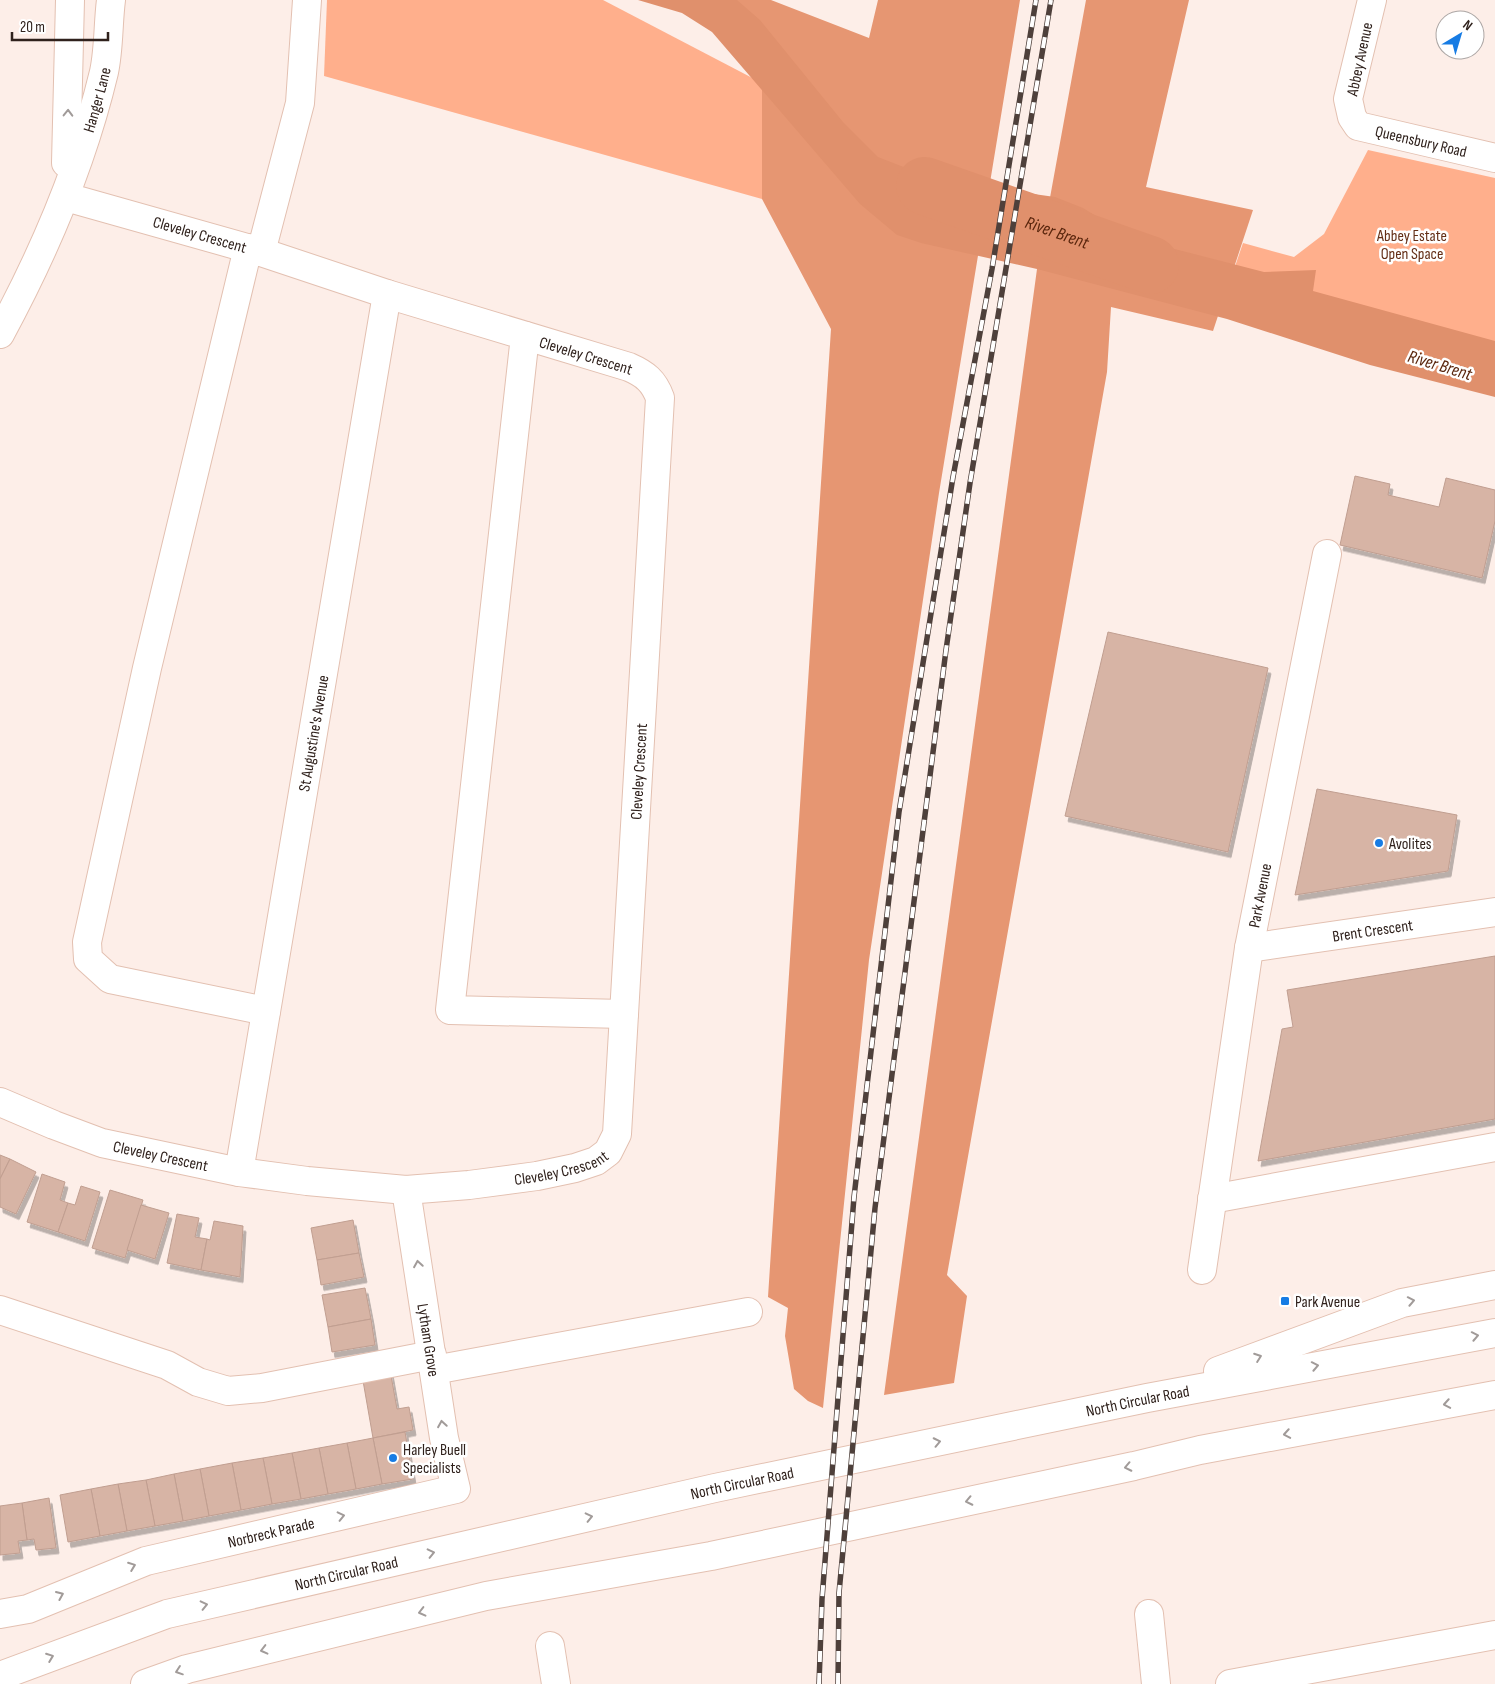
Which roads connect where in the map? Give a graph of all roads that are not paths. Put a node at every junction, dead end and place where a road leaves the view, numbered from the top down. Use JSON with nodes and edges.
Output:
{"nodes":[{"id":1,"x":70,"y":0,"type":"edge"},
{"id":2,"x":111,"y":0,"type":"edge"},
{"id":3,"x":306,"y":0,"type":"edge"},
{"id":4,"x":1372,"y":0,"type":"edge"},
{"id":5,"x":1352,"y":117,"type":"joint"},
{"id":6,"x":1495,"y":158,"type":"edge"},
{"id":7,"x":66,"y":197,"type":"junction"},
{"id":8,"x":254,"y":250,"type":"junction"},
{"id":9,"x":387,"y":294,"type":"junction"},
{"id":10,"x":0,"y":334,"type":"edge"},
{"id":11,"x":525,"y":336,"type":"junction"},
{"id":12,"x":1327,"y":554,"type":"dead end"},
{"id":13,"x":1495,"y":912,"type":"edge"},
{"id":14,"x":1249,"y":948,"type":"junction"},
{"id":15,"x":266,"y":1011,"type":"junction"},
{"id":16,"x":624,"y":1014,"type":"junction"},
{"id":17,"x":0,"y":1102,"type":"edge"},
{"id":18,"x":1495,"y":1147,"type":"edge"},
{"id":19,"x":240,"y":1172,"type":"junction"},
{"id":20,"x":406,"y":1190,"type":"junction"},
{"id":21,"x":1212,"y":1199,"type":"junction"},
{"id":22,"x":1202,"y":1270,"type":"dead end"},
{"id":23,"x":1495,"y":1285,"type":"edge"},
{"id":24,"x":0,"y":1310,"type":"edge"},
{"id":25,"x":748,"y":1312,"type":"dead end"},
{"id":26,"x":1495,"y":1333,"type":"edge"},
{"id":27,"x":433,"y":1363,"type":"junction"},
{"id":28,"x":1495,"y":1395,"type":"edge"},
{"id":29,"x":1147,"y":1398,"type":"junction"},
{"id":30,"x":456,"y":1489,"type":"joint"},
{"id":31,"x":0,"y":1614,"type":"edge"},
{"id":32,"x":1149,"y":1614,"type":"dead end"},
{"id":33,"x":1495,"y":1635,"type":"edge"},
{"id":34,"x":550,"y":1646,"type":"dead end"},
{"id":35,"x":0,"y":1676,"type":"edge"},
{"id":36,"x":145,"y":1684,"type":"edge"},
{"id":37,"x":556,"y":1684,"type":"edge"},
{"id":38,"x":1156,"y":1684,"type":"edge"},
{"id":39,"x":1230,"y":1684,"type":"edge"}],
"edges":[{"from":7,"to":1,"type":"main road","name":"Hanger Lane","one_way":true},
{"from":2,"to":7,"type":"main road","name":"Hanger Lane"},
{"from":3,"to":8,"type":"main road"},
{"from":4,"to":5,"type":"main road","name":"Abbey Avenue"},
{"from":5,"to":6,"type":"main road","name":"Queensbury Road"},
{"from":7,"to":8,"type":"main road","name":"Cleveley Crescent"},
{"from":7,"to":10,"type":"main road","name":"Hanger Lane"},
{"from":8,"to":9,"type":"main road","name":"Cleveley Crescent"},
{"from":8,"to":15,"type":"main road"},
{"from":9,"to":11,"type":"main road","name":"Cleveley Crescent"},
{"from":9,"to":15,"type":"main road","name":"St Augustine's Avenue"},
{"from":11,"to":16,"type":"main road","name":"Cleveley Crescent"},
{"from":11,"to":16,"type":"main road"},
{"from":12,"to":14,"type":"main road","name":"Park Avenue"},
{"from":13,"to":14,"type":"main road","name":"Brent Crescent"},
{"from":14,"to":21,"type":"main road","name":"Park Avenue"},
{"from":15,"to":19,"type":"main road","name":"St Augustine's Avenue"},
{"from":16,"to":20,"type":"main road","name":"Cleveley Crescent"},
{"from":17,"to":19,"type":"main road","name":"Cleveley Crescent"},
{"from":18,"to":21,"type":"main road"},
{"from":19,"to":20,"type":"main road","name":"Cleveley Crescent"},
{"from":27,"to":20,"type":"main road","name":"Lytham Grove","one_way":true},
{"from":21,"to":22,"type":"main road","name":"Park Avenue"},
{"from":29,"to":23,"type":"main road","one_way":true},
{"from":24,"to":27,"type":"main road"},
{"from":25,"to":27,"type":"main road"},
{"from":29,"to":26,"type":"main road","name":"North Circular Road","one_way":true},
{"from":30,"to":27,"type":"main road","name":"Lytham Grove","one_way":true},
{"from":28,"to":36,"type":"main road","one_way":true},
{"from":35,"to":29,"type":"main road","name":"North Circular Road","one_way":true},
{"from":31,"to":30,"type":"main road","name":"Norbreck Parade","one_way":true},
{"from":32,"to":38,"type":"main road"},
{"from":33,"to":39,"type":"main road"},
{"from":34,"to":37,"type":"main road"}]}
